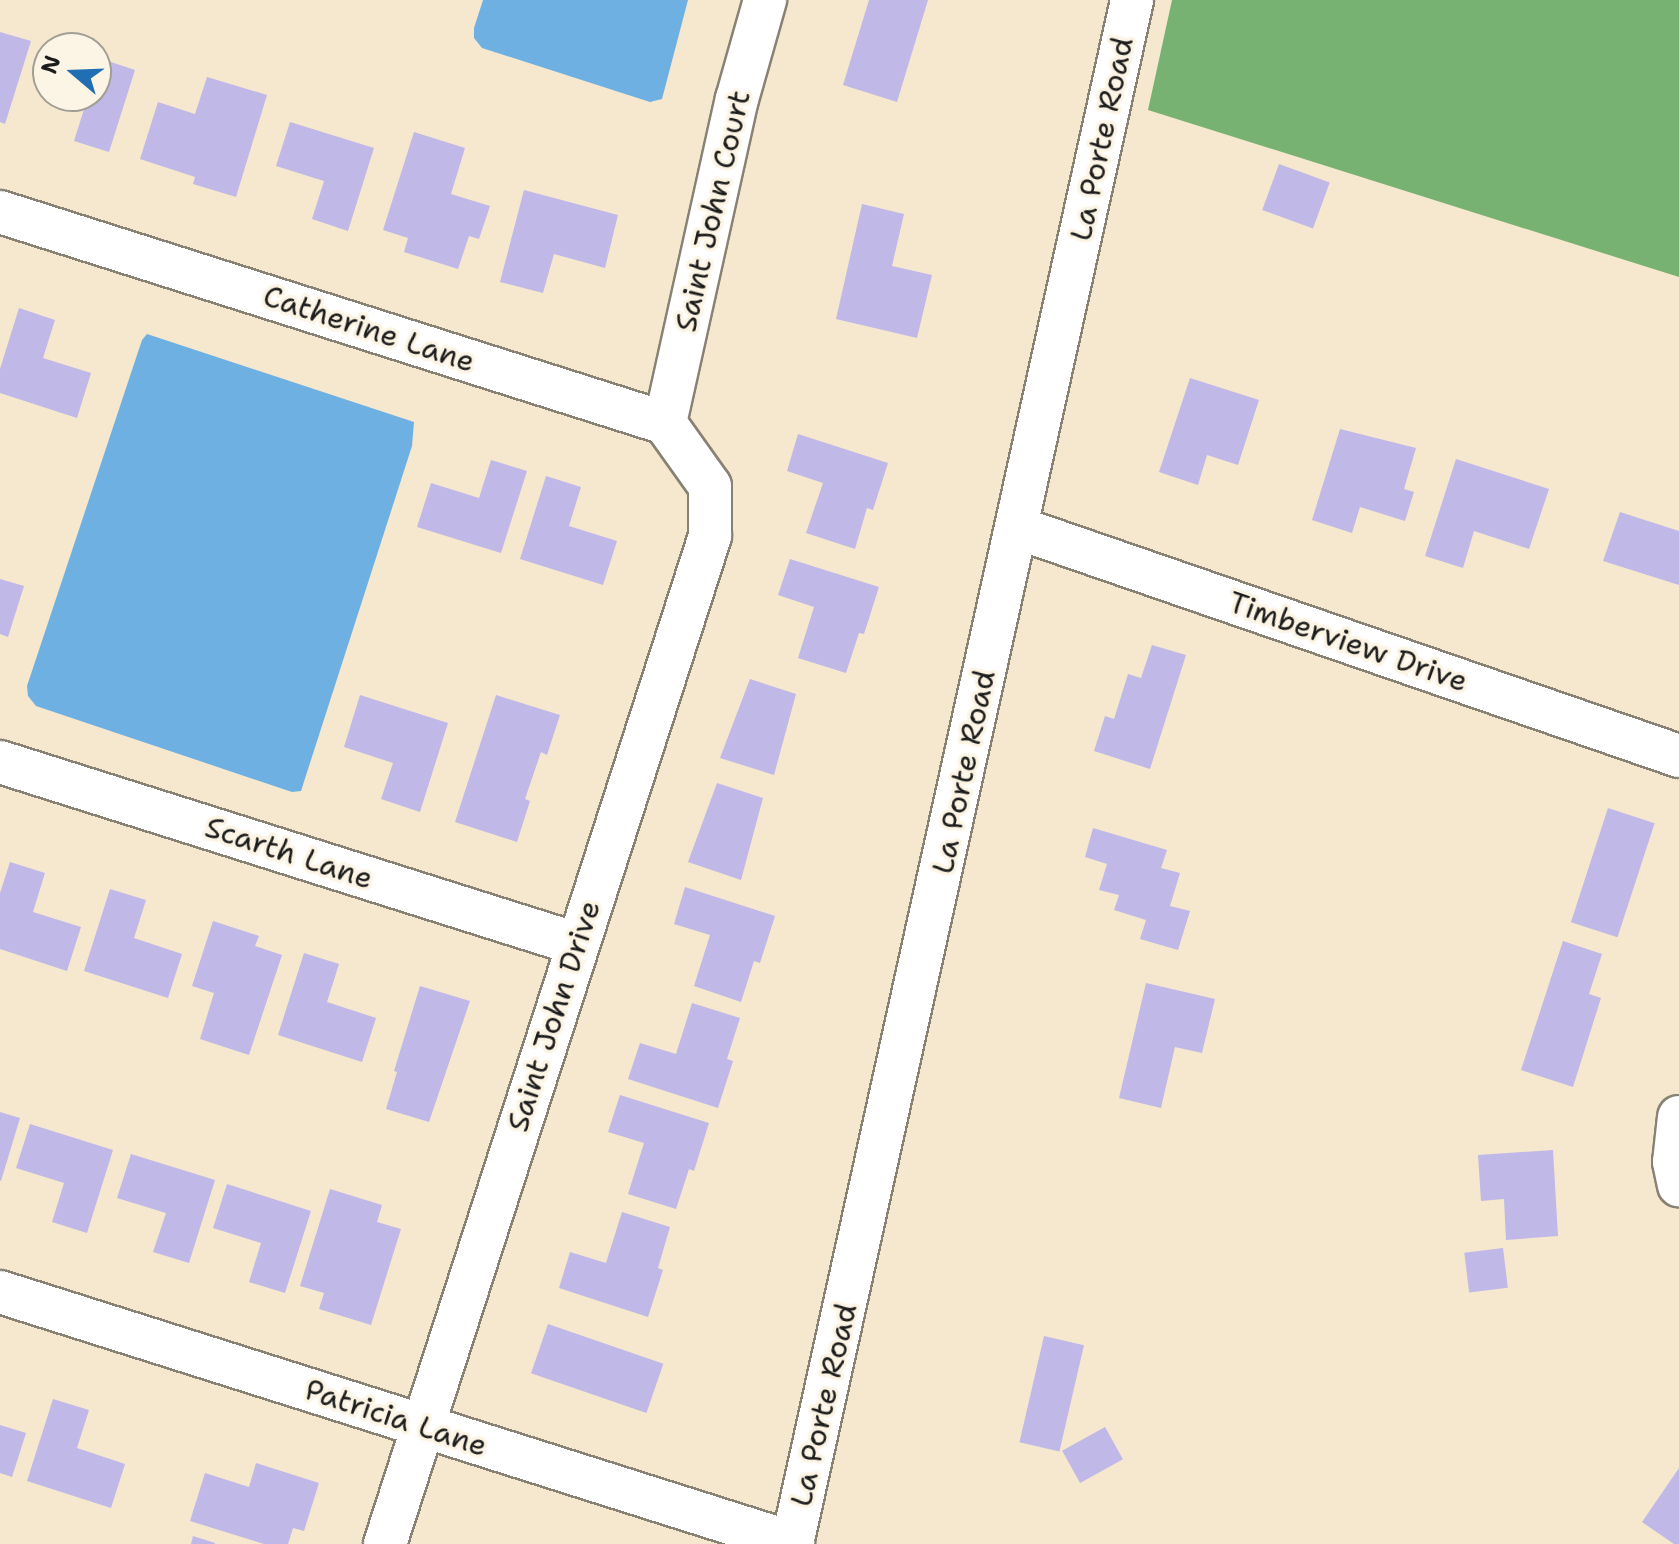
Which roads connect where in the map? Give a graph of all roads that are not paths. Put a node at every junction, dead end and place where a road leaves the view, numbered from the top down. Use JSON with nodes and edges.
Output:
{"nodes":[{"id":1,"x":765,"y":0,"type":"edge"},
{"id":2,"x":1132,"y":0,"type":"edge"},
{"id":3,"x":0,"y":212,"type":"edge"},
{"id":4,"x":665,"y":423,"type":"junction"},
{"id":5,"x":1018,"y":528,"type":"junction"},
{"id":6,"x":1679,"y":756,"type":"edge"},
{"id":7,"x":0,"y":762,"type":"edge"},
{"id":8,"x":577,"y":944,"type":"junction"},
{"id":9,"x":1679,"y":1117,"type":"edge"},
{"id":10,"x":1679,"y":1185,"type":"edge"},
{"id":11,"x":0,"y":1292,"type":"edge"},
{"id":12,"x":422,"y":1427,"type":"junction"},
{"id":13,"x":793,"y":1543,"type":"edge"},
{"id":14,"x":385,"y":1544,"type":"edge"}],
"edges":[{"from":1,"to":4,"type":"street","name":"Saint John Court"},
{"from":2,"to":5,"type":"street","name":"La Porte Road"},
{"from":3,"to":4,"type":"street","name":"Catherine Lane"},
{"from":4,"to":8,"type":"street","name":"Saint John Drive"},
{"from":5,"to":6,"type":"street","name":"Timberview Drive"},
{"from":5,"to":13,"type":"street","name":"La Porte Road"},
{"from":7,"to":8,"type":"street","name":"Scarth Lane"},
{"from":8,"to":12,"type":"street","name":"Saint John Drive"},
{"from":9,"to":10,"type":"street"},
{"from":11,"to":12,"type":"street","name":"Patricia Lane"},
{"from":12,"to":13,"type":"street","name":"Patricia Lane"},
{"from":12,"to":14,"type":"street","name":"Saint John Drive"}]}
